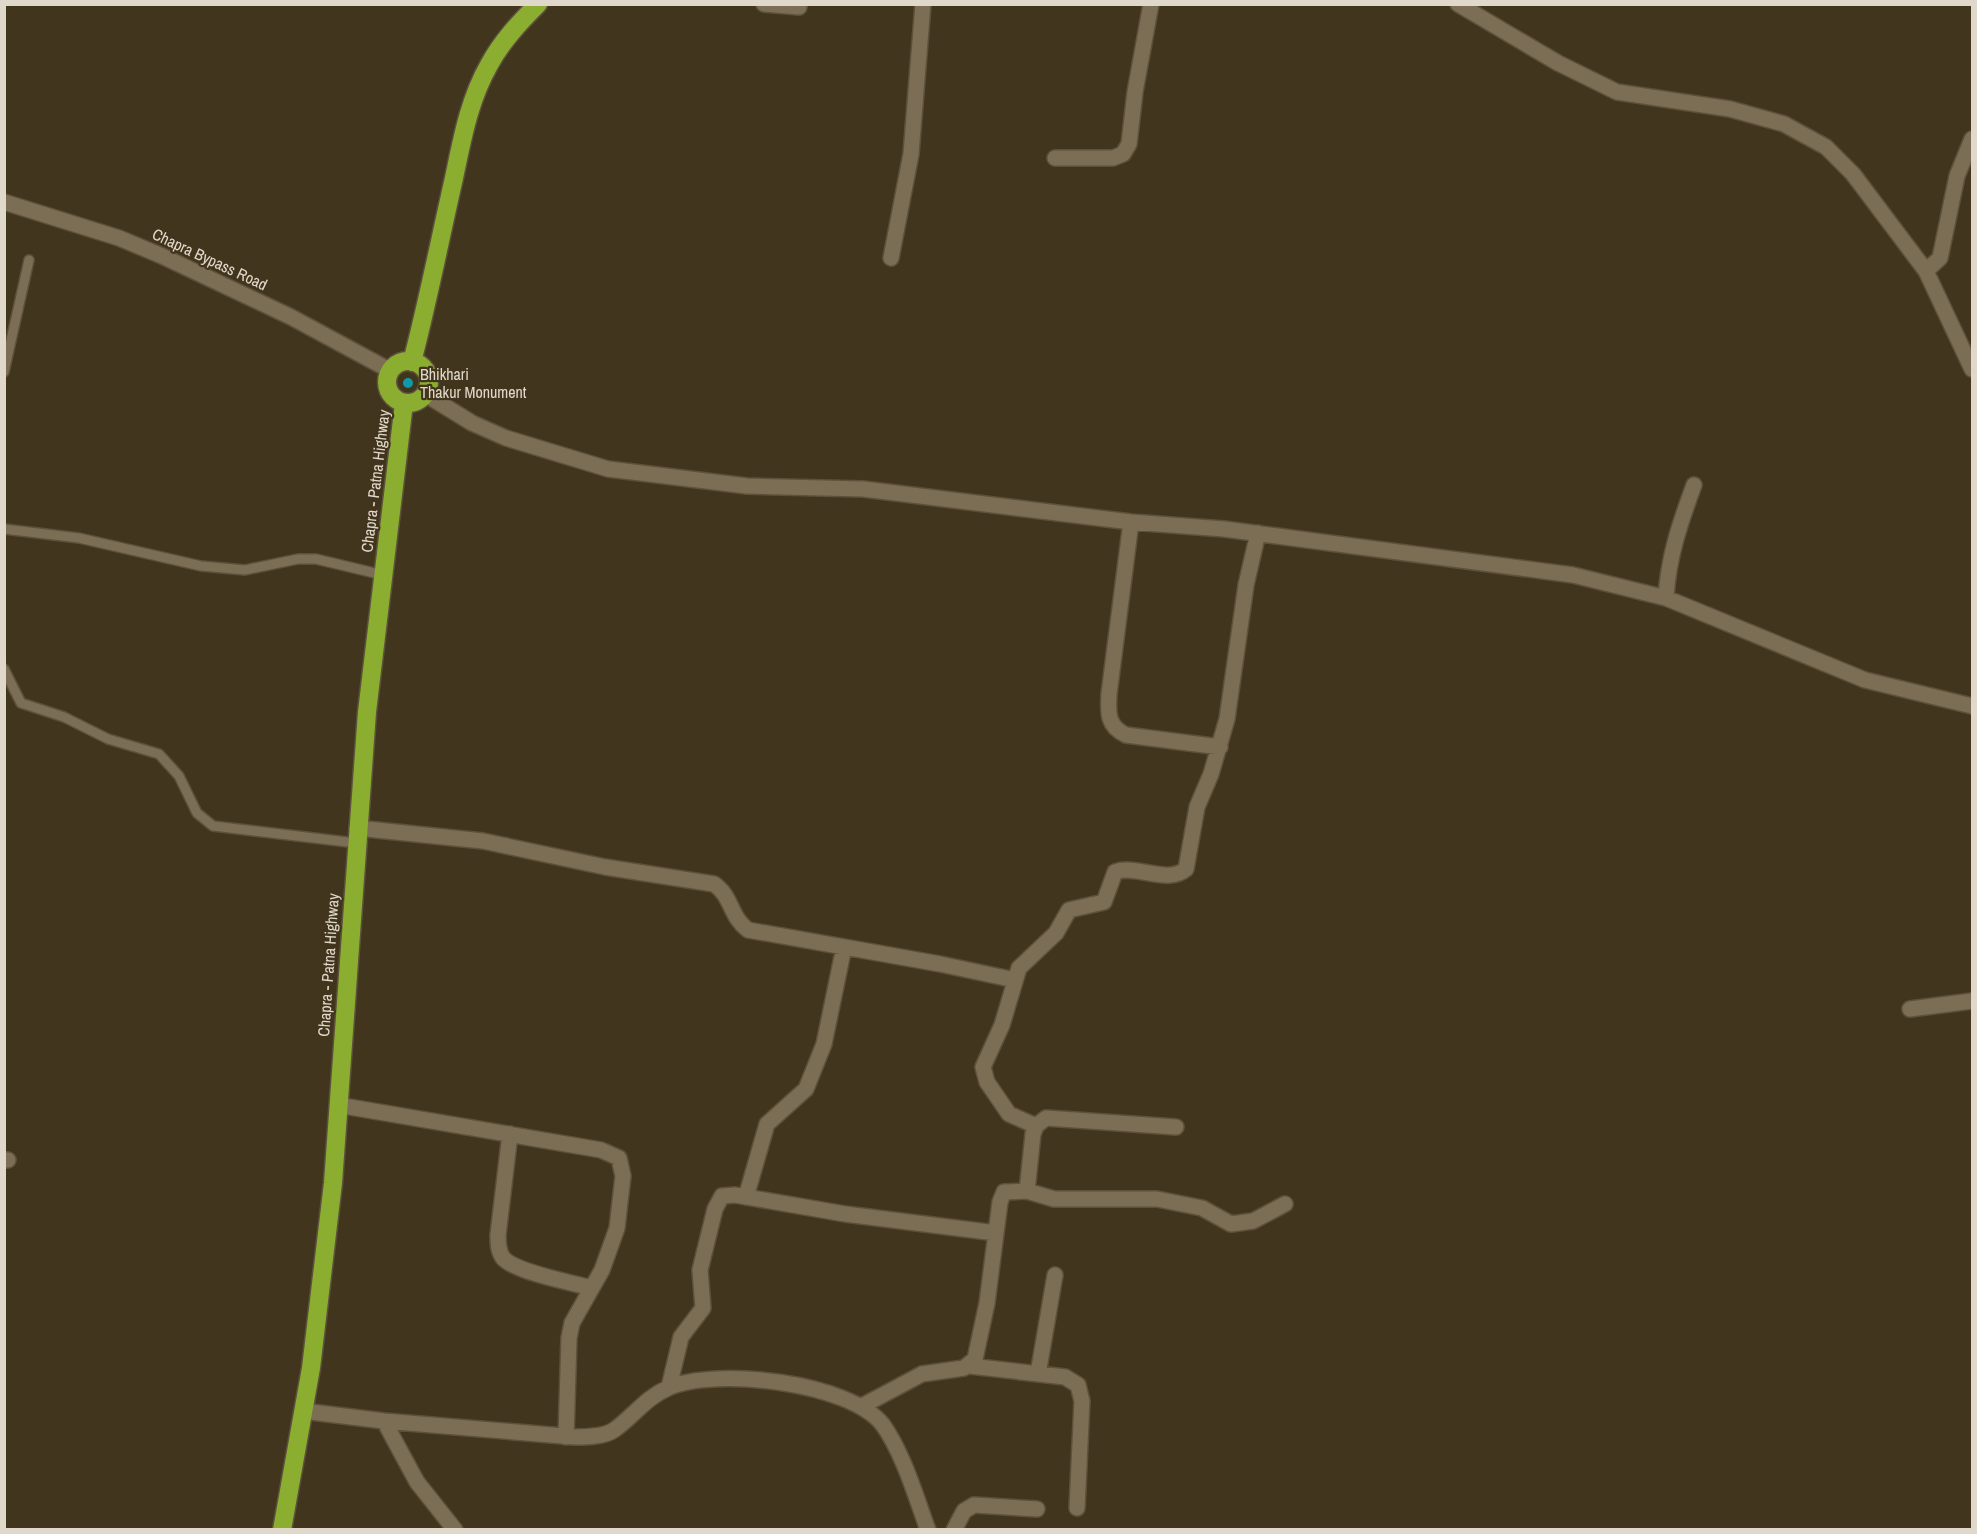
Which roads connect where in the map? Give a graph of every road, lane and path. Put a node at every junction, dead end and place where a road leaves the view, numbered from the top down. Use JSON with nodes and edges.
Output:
{"nodes":[{"id":1,"x":538,"y":4,"type":"edge"},
{"id":2,"x":764,"y":4,"type":"edge"},
{"id":3,"x":923,"y":4,"type":"edge"},
{"id":4,"x":1151,"y":4,"type":"edge"},
{"id":5,"x":1458,"y":4,"type":"edge"},
{"id":6,"x":799,"y":7,"type":"dead end"},
{"id":7,"x":1972,"y":139,"type":"edge"},
{"id":8,"x":1055,"y":158,"type":"dead end"},
{"id":9,"x":4,"y":202,"type":"edge"},
{"id":10,"x":891,"y":258,"type":"dead end"},
{"id":11,"x":29,"y":260,"type":"dead end"},
{"id":12,"x":1926,"y":271,"type":"junction"},
{"id":13,"x":412,"y":362,"type":"junction"},
{"id":14,"x":1972,"y":369,"type":"edge"},
{"id":15,"x":391,"y":371,"type":"junction"},
{"id":16,"x":4,"y":372,"type":"edge"},
{"id":17,"x":425,"y":394,"type":"junction"},
{"id":18,"x":404,"y":403,"type":"junction"},
{"id":19,"x":1694,"y":485,"type":"dead end"},
{"id":20,"x":1131,"y":522,"type":"junction"},
{"id":21,"x":4,"y":529,"type":"edge"},
{"id":22,"x":1258,"y":533,"type":"junction"},
{"id":23,"x":383,"y":575,"type":"junction"},
{"id":24,"x":1666,"y":598,"type":"junction"},
{"id":25,"x":4,"y":669,"type":"edge"},
{"id":26,"x":1972,"y":706,"type":"edge"},
{"id":27,"x":1220,"y":747,"type":"junction"},
{"id":28,"x":356,"y":836,"type":"junction"},
{"id":29,"x":844,"y":947,"type":"junction"},
{"id":30,"x":1015,"y":980,"type":"junction"},
{"id":31,"x":1972,"y":1001,"type":"edge"},
{"id":32,"x":1910,"y":1009,"type":"dead end"},
{"id":33,"x":338,"y":1105,"type":"junction"},
{"id":34,"x":1036,"y":1126,"type":"junction"},
{"id":35,"x":1176,"y":1127,"type":"dead end"},
{"id":36,"x":510,"y":1134,"type":"junction"},
{"id":37,"x":1027,"y":1191,"type":"junction"},
{"id":38,"x":746,"y":1197,"type":"junction"},
{"id":39,"x":1285,"y":1204,"type":"dead end"},
{"id":40,"x":996,"y":1233,"type":"junction"},
{"id":41,"x":1055,"y":1275,"type":"dead end"},
{"id":42,"x":592,"y":1288,"type":"junction"},
{"id":43,"x":970,"y":1366,"type":"junction"},
{"id":44,"x":1038,"y":1374,"type":"junction"},
{"id":45,"x":669,"y":1387,"type":"junction"},
{"id":46,"x":862,"y":1406,"type":"junction"},
{"id":47,"x":303,"y":1410,"type":"junction"},
{"id":48,"x":384,"y":1421,"type":"junction"},
{"id":49,"x":566,"y":1437,"type":"junction"},
{"id":50,"x":1077,"y":1508,"type":"dead end"},
{"id":51,"x":1037,"y":1509,"type":"dead end"},
{"id":52,"x":282,"y":1529,"type":"edge"},
{"id":53,"x":455,"y":1530,"type":"edge"},
{"id":54,"x":928,"y":1530,"type":"edge"},
{"id":55,"x":954,"y":1530,"type":"edge"}],
"edges":[{"from":1,"to":13,"type":"highway"},
{"from":2,"to":6,"type":"street"},
{"from":3,"to":10,"type":"street"},
{"from":4,"to":8,"type":"street"},
{"from":5,"to":12,"type":"street"},
{"from":7,"to":12,"type":"street"},
{"from":9,"to":15,"type":"street","name":"Chapra Bypass Road"},
{"from":11,"to":16,"type":"lane"},
{"from":12,"to":14,"type":"street"},
{"from":13,"to":15,"type":"highway"},
{"from":13,"to":17,"type":"highway"},
{"from":15,"to":18,"type":"highway"},
{"from":17,"to":18,"type":"highway"},
{"from":17,"to":20,"type":"street"},
{"from":18,"to":23,"type":"highway","name":"Chapra - Patna Highway"},
{"from":19,"to":24,"type":"street"},
{"from":20,"to":22,"type":"street"},
{"from":20,"to":27,"type":"street"},
{"from":21,"to":23,"type":"lane"},
{"from":22,"to":24,"type":"street"},
{"from":22,"to":27,"type":"street"},
{"from":23,"to":28,"type":"highway","name":"Chapra - Patna Highway"},
{"from":24,"to":26,"type":"street"},
{"from":25,"to":28,"type":"lane"},
{"from":27,"to":30,"type":"street"},
{"from":28,"to":29,"type":"street"},
{"from":28,"to":33,"type":"highway","name":"Chapra - Patna Highway"},
{"from":29,"to":30,"type":"street"},
{"from":29,"to":38,"type":"street"},
{"from":30,"to":34,"type":"street"},
{"from":31,"to":32,"type":"street"},
{"from":33,"to":36,"type":"street"},
{"from":33,"to":47,"type":"highway","name":"Chapra - Patna Highway"},
{"from":34,"to":35,"type":"street"},
{"from":34,"to":37,"type":"street"},
{"from":36,"to":42,"type":"street"},
{"from":36,"to":42,"type":"street"},
{"from":37,"to":39,"type":"street"},
{"from":37,"to":40,"type":"street"},
{"from":38,"to":40,"type":"street"},
{"from":38,"to":45,"type":"street"},
{"from":40,"to":43,"type":"street"},
{"from":41,"to":44,"type":"street"},
{"from":42,"to":49,"type":"street"},
{"from":43,"to":44,"type":"street"},
{"from":43,"to":46,"type":"street"},
{"from":44,"to":50,"type":"street"},
{"from":45,"to":46,"type":"street"},
{"from":45,"to":49,"type":"street"},
{"from":46,"to":54,"type":"street"},
{"from":47,"to":48,"type":"street"},
{"from":47,"to":52,"type":"highway","name":"Chapra - Patna Highway"},
{"from":48,"to":49,"type":"street"},
{"from":48,"to":53,"type":"street"},
{"from":51,"to":55,"type":"street"}]}
